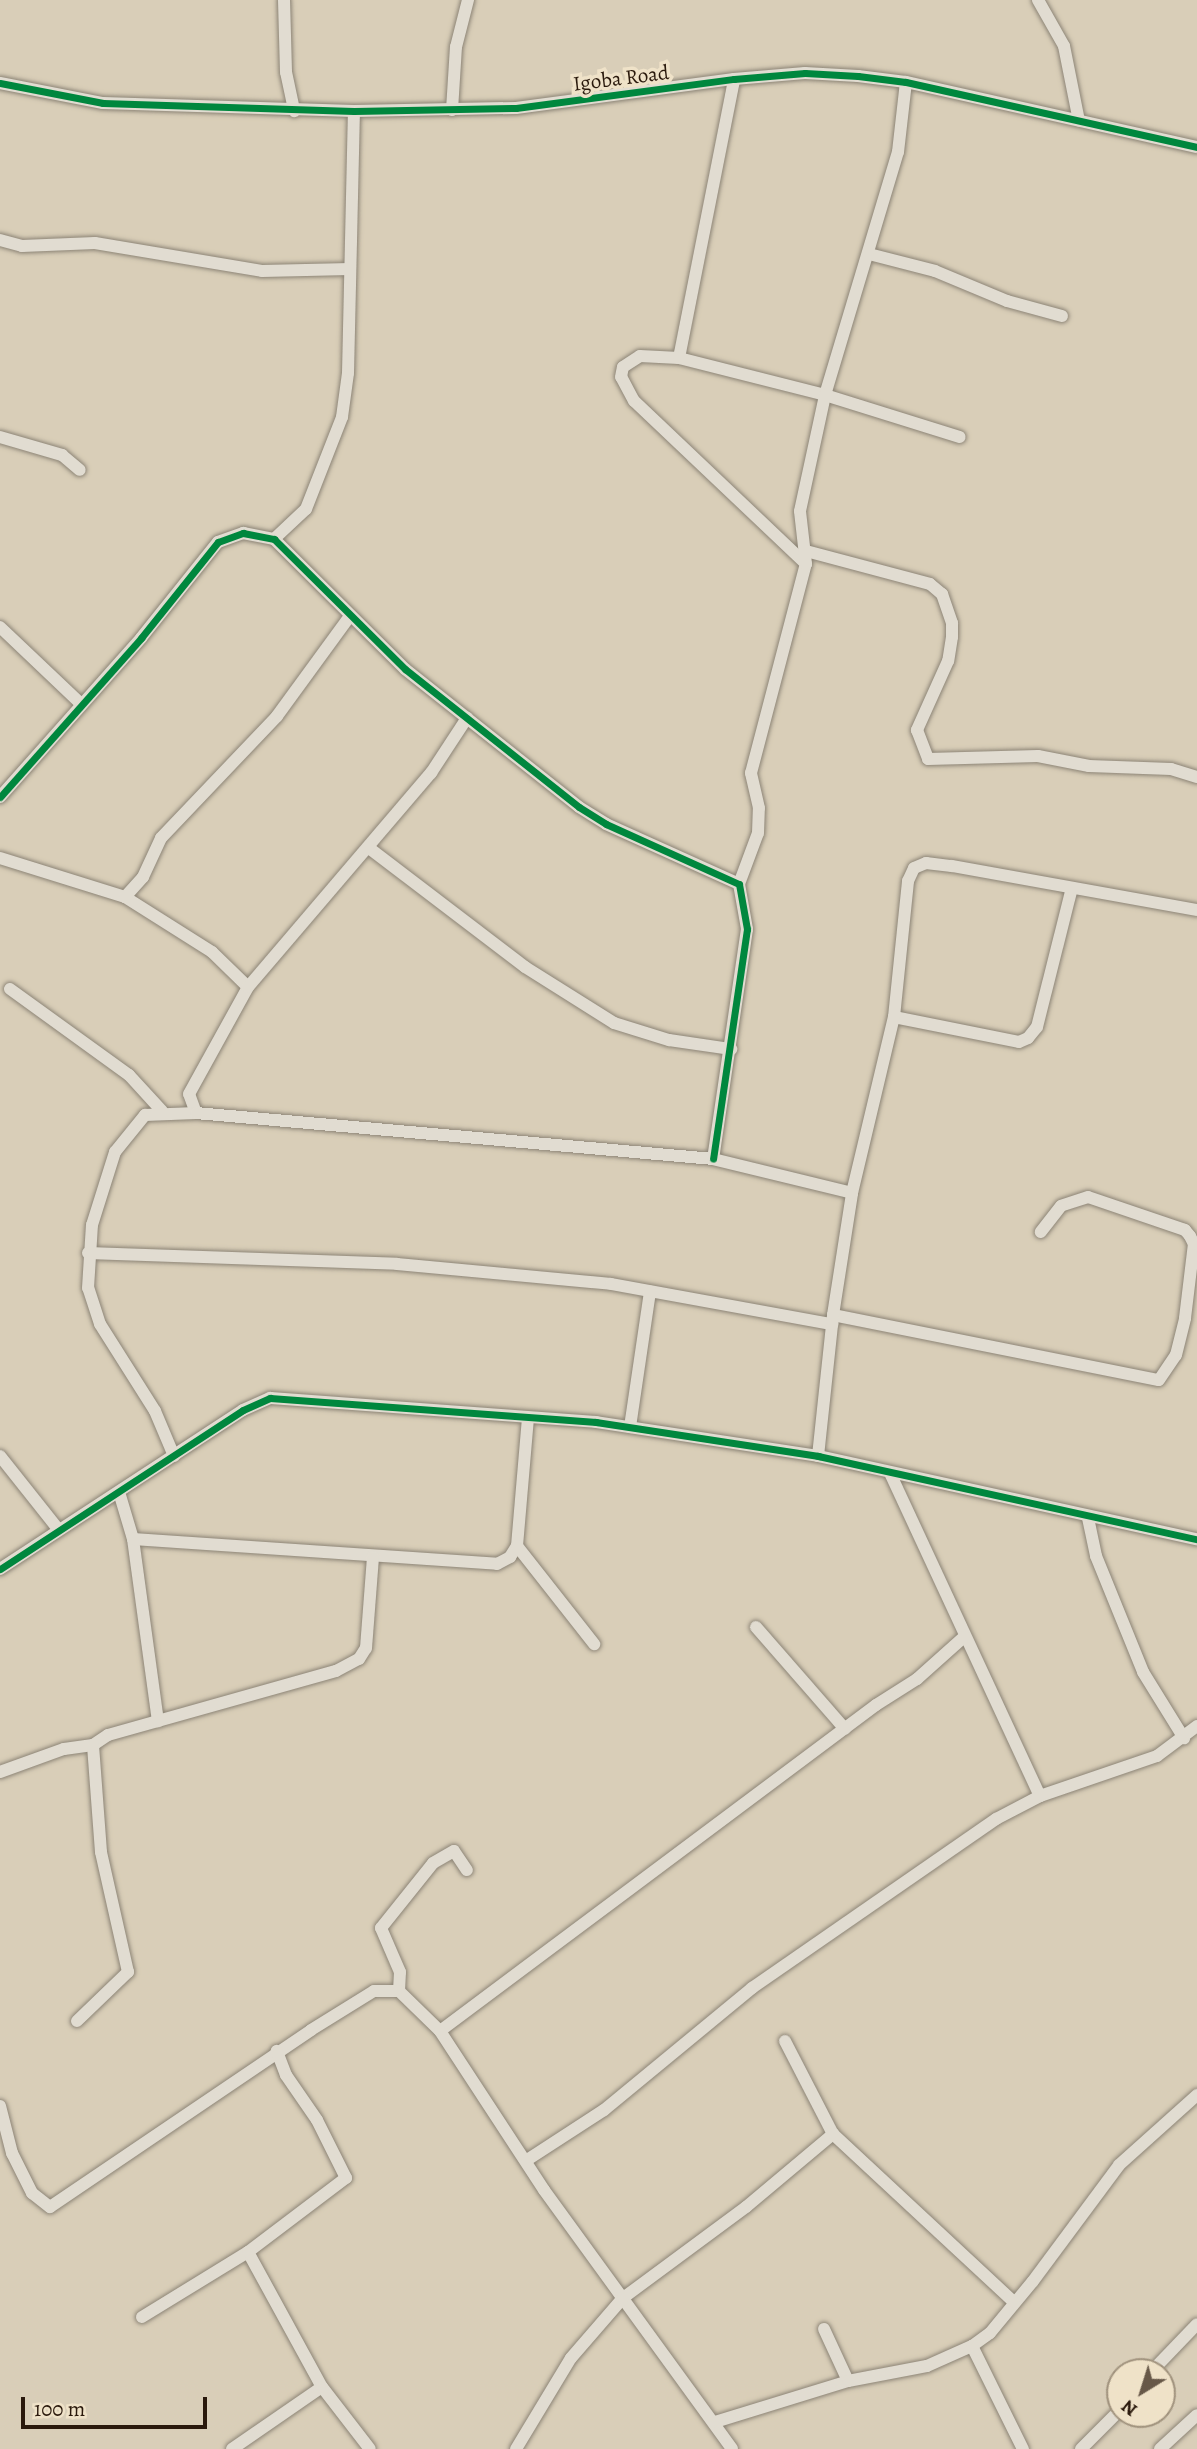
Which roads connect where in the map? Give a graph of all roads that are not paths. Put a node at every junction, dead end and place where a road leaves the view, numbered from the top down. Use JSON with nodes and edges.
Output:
{"nodes":[{"id":1,"x":284,"y":0,"type":"edge"},
{"id":2,"x":468,"y":0,"type":"edge"},
{"id":3,"x":1038,"y":0,"type":"edge"},
{"id":4,"x":734,"y":79,"type":"junction"},
{"id":5,"x":906,"y":82,"type":"junction"},
{"id":6,"x":0,"y":83,"type":"edge"},
{"id":7,"x":452,"y":110,"type":"junction"},
{"id":8,"x":294,"y":111,"type":"junction"},
{"id":9,"x":354,"y":111,"type":"junction"},
{"id":10,"x":1079,"y":121,"type":"junction"},
{"id":11,"x":1197,"y":147,"type":"edge"},
{"id":12,"x":0,"y":240,"type":"edge"},
{"id":13,"x":869,"y":254,"type":"junction"},
{"id":14,"x":350,"y":269,"type":"junction"},
{"id":15,"x":1062,"y":316,"type":"dead end"},
{"id":16,"x":678,"y":358,"type":"junction"},
{"id":17,"x":825,"y":395,"type":"junction"},
{"id":18,"x":0,"y":437,"type":"edge"},
{"id":19,"x":960,"y":437,"type":"dead end"},
{"id":20,"x":80,"y":470,"type":"dead end"},
{"id":21,"x":274,"y":539,"type":"junction"},
{"id":22,"x":806,"y":557,"type":"junction"},
{"id":23,"x":350,"y":616,"type":"junction"},
{"id":24,"x":0,"y":627,"type":"edge"},
{"id":25,"x":81,"y":704,"type":"junction"},
{"id":26,"x":467,"y":718,"type":"junction"},
{"id":27,"x":1197,"y":777,"type":"edge"},
{"id":28,"x":0,"y":797,"type":"edge"},
{"id":29,"x":369,"y":848,"type":"junction"},
{"id":30,"x":0,"y":858,"type":"edge"},
{"id":31,"x":739,"y":884,"type":"junction"},
{"id":32,"x":1072,"y":888,"type":"junction"},
{"id":33,"x":125,"y":897,"type":"junction"},
{"id":34,"x":1197,"y":910,"type":"edge"},
{"id":35,"x":248,"y":987,"type":"junction"},
{"id":36,"x":10,"y":989,"type":"dead end"},
{"id":37,"x":894,"y":1017,"type":"junction"},
{"id":38,"x":731,"y":1049,"type":"junction"},
{"id":39,"x":162,"y":1111,"type":"junction"},
{"id":40,"x":197,"y":1113,"type":"junction"},
{"id":41,"x":713,"y":1158,"type":"junction"},
{"id":42,"x":852,"y":1193,"type":"junction"},
{"id":43,"x":1041,"y":1232,"type":"dead end"},
{"id":44,"x":88,"y":1253,"type":"junction"},
{"id":45,"x":650,"y":1291,"type":"junction"},
{"id":46,"x":832,"y":1319,"type":"junction"},
{"id":47,"x":1191,"y":1319,"type":"edge"},
{"id":48,"x":528,"y":1417,"type":"junction"},
{"id":49,"x":630,"y":1427,"type":"junction"},
{"id":50,"x":0,"y":1456,"type":"edge"},
{"id":51,"x":174,"y":1456,"type":"junction"},
{"id":52,"x":818,"y":1456,"type":"junction"},
{"id":53,"x":890,"y":1473,"type":"junction"},
{"id":54,"x":119,"y":1492,"type":"junction"},
{"id":55,"x":1088,"y":1518,"type":"junction"},
{"id":56,"x":58,"y":1529,"type":"junction"},
{"id":57,"x":133,"y":1539,"type":"junction"},
{"id":58,"x":1197,"y":1539,"type":"edge"},
{"id":59,"x":517,"y":1546,"type":"junction"},
{"id":60,"x":373,"y":1557,"type":"junction"},
{"id":61,"x":0,"y":1569,"type":"edge"},
{"id":62,"x":756,"y":1627,"type":"dead end"},
{"id":63,"x":964,"y":1637,"type":"junction"},
{"id":64,"x":594,"y":1644,"type":"dead end"},
{"id":65,"x":158,"y":1721,"type":"junction"},
{"id":66,"x":1197,"y":1726,"type":"edge"},
{"id":67,"x":845,"y":1729,"type":"junction"},
{"id":68,"x":1184,"y":1738,"type":"junction"},
{"id":69,"x":93,"y":1745,"type":"junction"},
{"id":70,"x":0,"y":1772,"type":"edge"},
{"id":71,"x":1040,"y":1796,"type":"junction"},
{"id":72,"x":467,"y":1870,"type":"dead end"},
{"id":73,"x":399,"y":1991,"type":"junction"},
{"id":74,"x":77,"y":2021,"type":"dead end"},
{"id":75,"x":440,"y":2031,"type":"junction"},
{"id":76,"x":785,"y":2041,"type":"dead end"},
{"id":77,"x":277,"y":2051,"type":"junction"},
{"id":78,"x":1197,"y":2095,"type":"edge"},
{"id":79,"x":0,"y":2106,"type":"edge"},
{"id":80,"x":833,"y":2134,"type":"junction"},
{"id":81,"x":527,"y":2160,"type":"junction"},
{"id":82,"x":248,"y":2252,"type":"junction"},
{"id":83,"x":623,"y":2298,"type":"junction"},
{"id":84,"x":1013,"y":2302,"type":"junction"},
{"id":85,"x":142,"y":2317,"type":"dead end"},
{"id":86,"x":1197,"y":2323,"type":"edge"},
{"id":87,"x":824,"y":2329,"type":"dead end"},
{"id":88,"x":972,"y":2346,"type":"junction"},
{"id":89,"x":1164,"y":2358,"type":"edge"},
{"id":90,"x":848,"y":2381,"type":"junction"},
{"id":91,"x":322,"y":2387,"type":"junction"},
{"id":92,"x":1197,"y":2415,"type":"edge"},
{"id":93,"x":715,"y":2422,"type":"junction"},
{"id":94,"x":1106,"y":2424,"type":"edge"},
{"id":95,"x":232,"y":2449,"type":"edge"},
{"id":96,"x":370,"y":2449,"type":"edge"},
{"id":97,"x":516,"y":2449,"type":"edge"},
{"id":98,"x":732,"y":2449,"type":"edge"},
{"id":99,"x":1023,"y":2449,"type":"edge"},
{"id":100,"x":1081,"y":2449,"type":"edge"},
{"id":101,"x":1160,"y":2449,"type":"edge"}],
"edges":[{"from":1,"to":8,"type":"street"},
{"from":2,"to":7,"type":"street"},
{"from":3,"to":10,"type":"street"},
{"from":4,"to":5,"type":"street","name":"Igoba Road"},
{"from":4,"to":7,"type":"street","name":"Igoba Road"},
{"from":4,"to":16,"type":"street"},
{"from":5,"to":10,"type":"street","name":"Igoba Road"},
{"from":5,"to":13,"type":"street"},
{"from":6,"to":8,"type":"street","name":"Igoba Road"},
{"from":7,"to":9,"type":"street","name":"Igoba Road"},
{"from":8,"to":9,"type":"street","name":"Igoba Road"},
{"from":9,"to":14,"type":"street"},
{"from":10,"to":11,"type":"street","name":"Igoba Road"},
{"from":12,"to":14,"type":"street"},
{"from":13,"to":15,"type":"street"},
{"from":13,"to":17,"type":"street"},
{"from":14,"to":21,"type":"street"},
{"from":16,"to":17,"type":"street"},
{"from":16,"to":22,"type":"street"},
{"from":17,"to":19,"type":"street"},
{"from":17,"to":22,"type":"street"},
{"from":18,"to":20,"type":"street"},
{"from":21,"to":23,"type":"street"},
{"from":21,"to":25,"type":"street"},
{"from":22,"to":27,"type":"street"},
{"from":22,"to":31,"type":"street"},
{"from":23,"to":26,"type":"street"},
{"from":23,"to":33,"type":"street"},
{"from":24,"to":25,"type":"street"},
{"from":25,"to":28,"type":"street"},
{"from":26,"to":29,"type":"street"},
{"from":26,"to":31,"type":"street"},
{"from":29,"to":35,"type":"street"},
{"from":29,"to":38,"type":"street"},
{"from":30,"to":33,"type":"street"},
{"from":31,"to":38,"type":"street"},
{"from":32,"to":34,"type":"street"},
{"from":32,"to":37,"type":"street"},
{"from":32,"to":37,"type":"street"},
{"from":33,"to":35,"type":"street"},
{"from":35,"to":40,"type":"street"},
{"from":36,"to":39,"type":"street"},
{"from":37,"to":42,"type":"street"},
{"from":38,"to":41,"type":"street"},
{"from":39,"to":40,"type":"street"},
{"from":39,"to":44,"type":"street"},
{"from":40,"to":41,"type":"street"},
{"from":41,"to":42,"type":"street"},
{"from":42,"to":46,"type":"street"},
{"from":43,"to":47,"type":"street"},
{"from":44,"to":45,"type":"street"},
{"from":44,"to":51,"type":"street"},
{"from":45,"to":46,"type":"street"},
{"from":45,"to":49,"type":"street"},
{"from":46,"to":47,"type":"street"},
{"from":46,"to":52,"type":"street"},
{"from":48,"to":49,"type":"street"},
{"from":48,"to":51,"type":"street"},
{"from":48,"to":59,"type":"street"},
{"from":49,"to":52,"type":"street"},
{"from":50,"to":56,"type":"street"},
{"from":51,"to":54,"type":"street"},
{"from":52,"to":53,"type":"street"},
{"from":53,"to":55,"type":"street"},
{"from":53,"to":63,"type":"street"},
{"from":54,"to":56,"type":"street"},
{"from":54,"to":57,"type":"street"},
{"from":55,"to":58,"type":"street"},
{"from":55,"to":68,"type":"street"},
{"from":56,"to":61,"type":"street"},
{"from":57,"to":60,"type":"street"},
{"from":57,"to":65,"type":"street"},
{"from":59,"to":60,"type":"street"},
{"from":59,"to":64,"type":"street"},
{"from":60,"to":65,"type":"street"},
{"from":62,"to":67,"type":"street"},
{"from":63,"to":67,"type":"street"},
{"from":63,"to":71,"type":"street"},
{"from":65,"to":69,"type":"street"},
{"from":66,"to":68,"type":"street"},
{"from":67,"to":75,"type":"street"},
{"from":68,"to":71,"type":"street"},
{"from":69,"to":70,"type":"street"},
{"from":69,"to":74,"type":"street"},
{"from":71,"to":81,"type":"street"},
{"from":72,"to":73,"type":"street"},
{"from":73,"to":75,"type":"street"},
{"from":73,"to":77,"type":"street"},
{"from":75,"to":81,"type":"street"},
{"from":76,"to":80,"type":"street"},
{"from":77,"to":79,"type":"street"},
{"from":77,"to":82,"type":"street"},
{"from":78,"to":84,"type":"street"},
{"from":80,"to":83,"type":"street"},
{"from":80,"to":84,"type":"street"},
{"from":81,"to":83,"type":"street"},
{"from":82,"to":85,"type":"street"},
{"from":82,"to":91,"type":"street"},
{"from":83,"to":93,"type":"street"},
{"from":83,"to":97,"type":"street"},
{"from":84,"to":88,"type":"street"},
{"from":86,"to":89,"type":"street"},
{"from":87,"to":90,"type":"street"},
{"from":88,"to":90,"type":"street"},
{"from":88,"to":99,"type":"street"},
{"from":90,"to":93,"type":"street"},
{"from":91,"to":95,"type":"street"},
{"from":91,"to":96,"type":"street"},
{"from":92,"to":101,"type":"street"},
{"from":93,"to":98,"type":"street"},
{"from":94,"to":100,"type":"street"}]}
